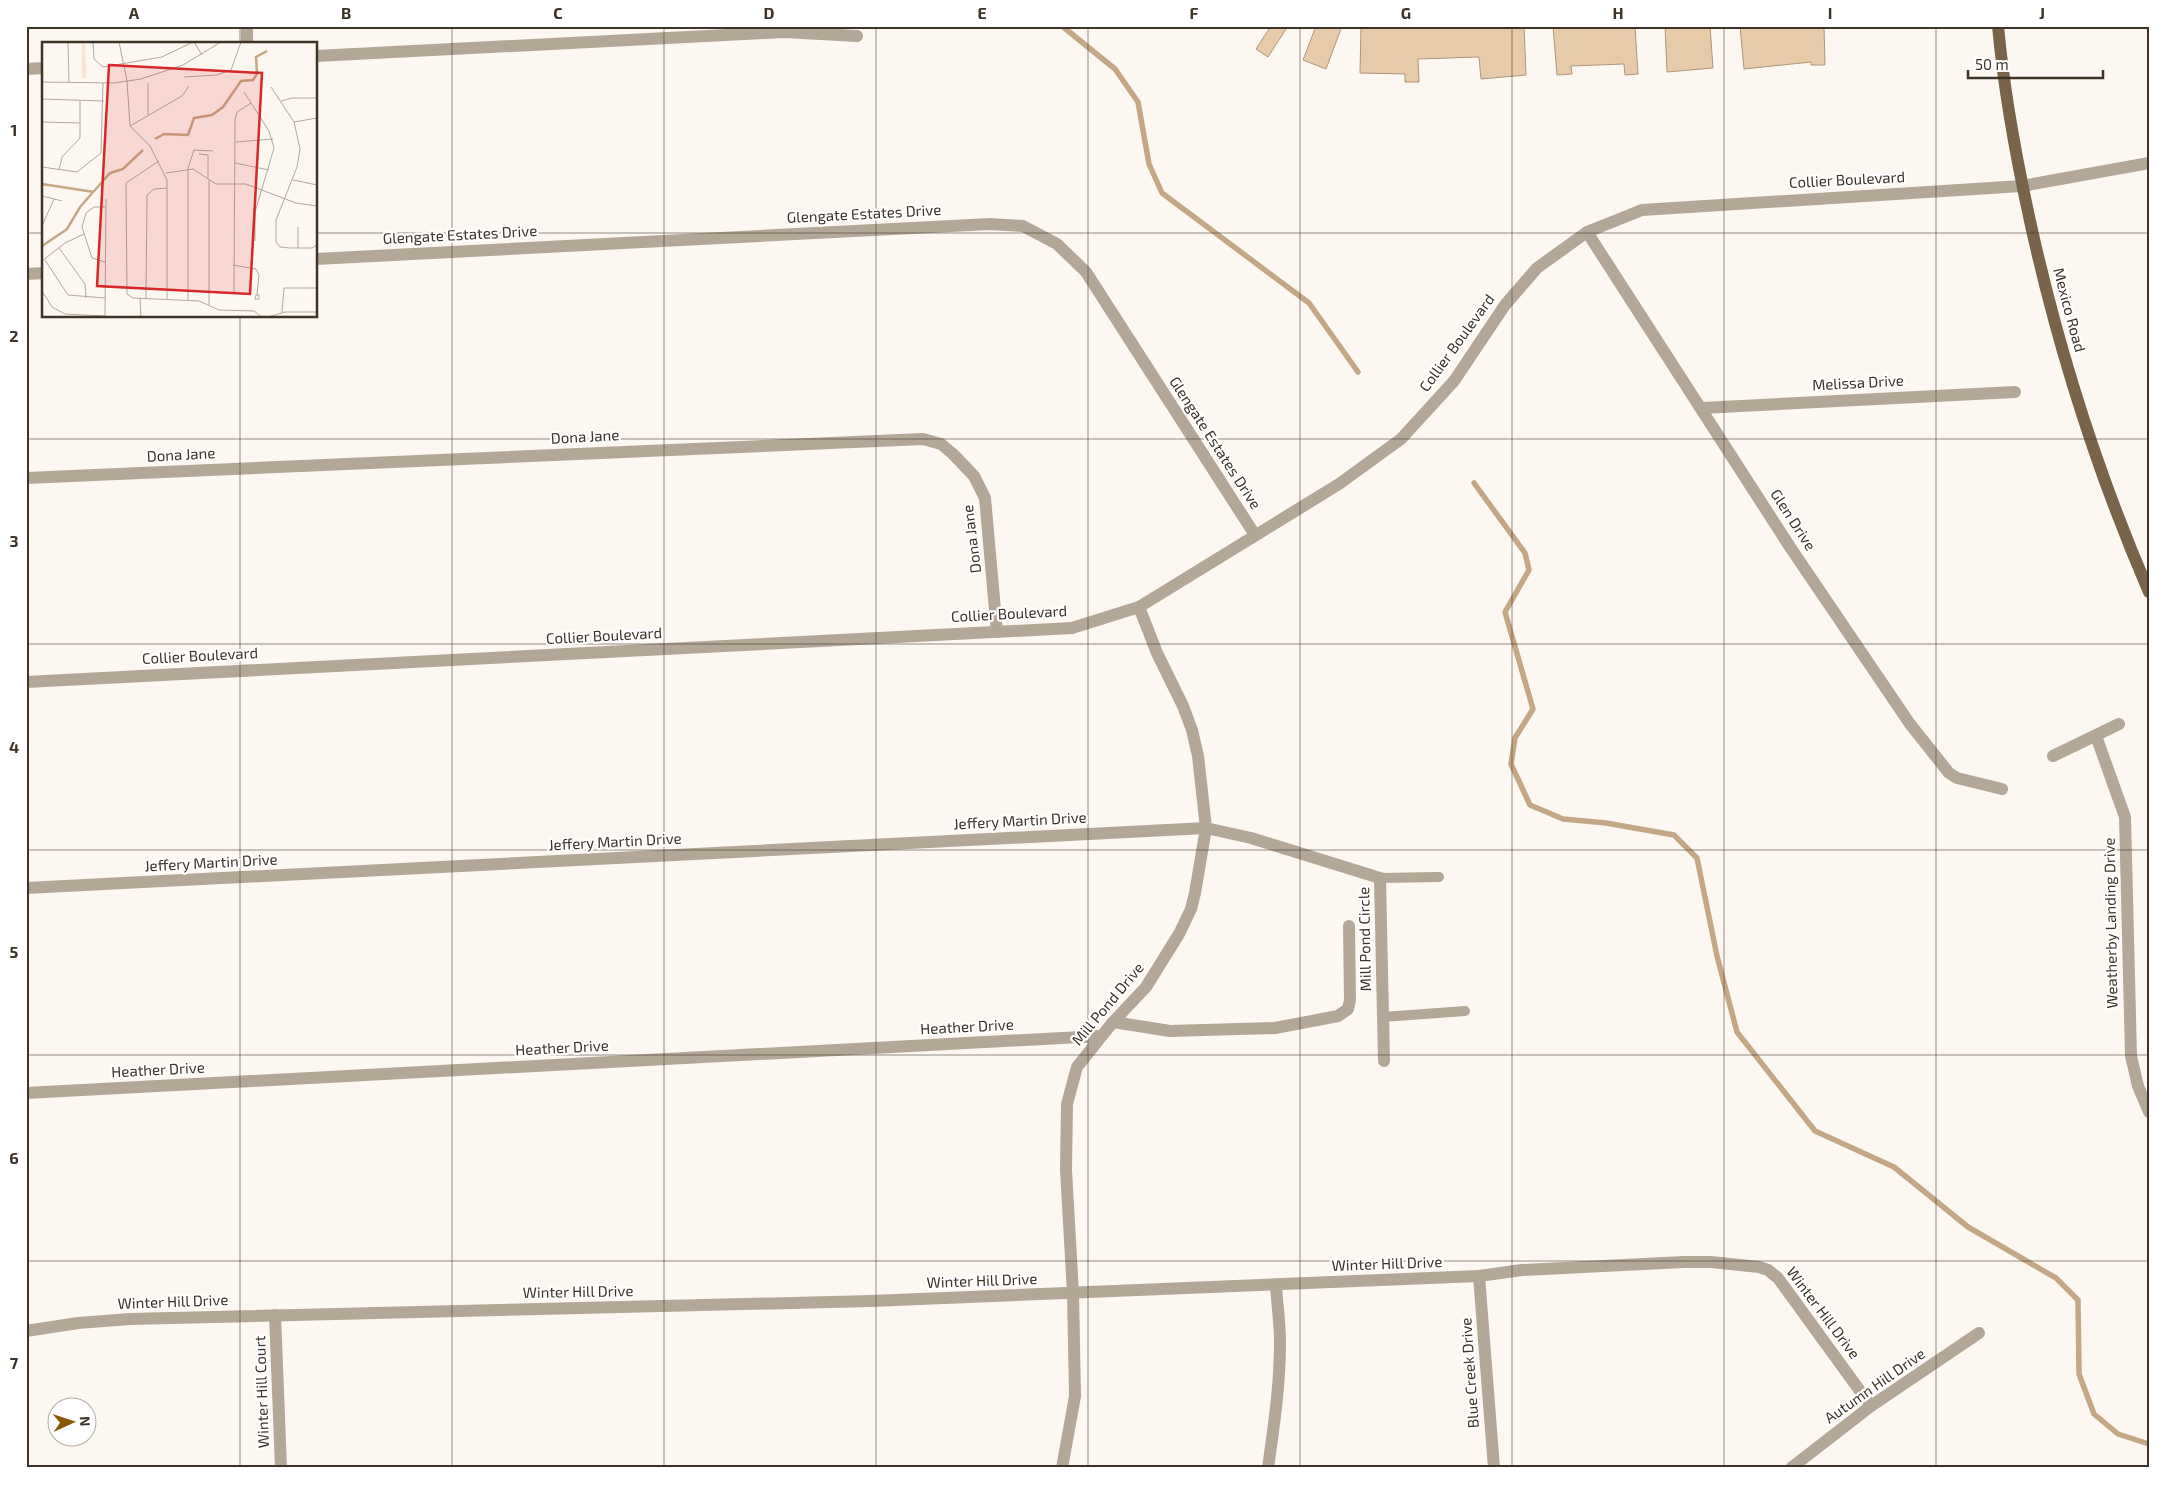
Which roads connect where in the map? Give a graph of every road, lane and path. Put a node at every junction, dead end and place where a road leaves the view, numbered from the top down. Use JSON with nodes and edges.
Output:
{"nodes":[{"id":1,"x":247,"y":26,"type":"edge"},
{"id":2,"x":1998,"y":26,"type":"edge"},
{"id":3,"x":784,"y":29,"type":"edge"},
{"id":4,"x":857,"y":36,"type":"dead end"},
{"id":5,"x":247,"y":42,"type":"edge"},
{"id":6,"x":318,"y":56,"type":"edge"},
{"id":7,"x":42,"y":68,"type":"edge"},
{"id":8,"x":26,"y":69,"type":"edge"},
{"id":9,"x":2149,"y":163,"type":"edge"},
{"id":10,"x":2022,"y":186,"type":"junction"},
{"id":11,"x":1587,"y":232,"type":"junction"},
{"id":12,"x":318,"y":259,"type":"edge"},
{"id":13,"x":26,"y":274,"type":"edge"},
{"id":14,"x":42,"y":274,"type":"edge"},
{"id":15,"x":2015,"y":392,"type":"dead end"},
{"id":16,"x":1702,"y":408,"type":"junction"},
{"id":17,"x":26,"y":478,"type":"edge"},
{"id":18,"x":1255,"y":536,"type":"junction"},
{"id":19,"x":2149,"y":592,"type":"edge"},
{"id":20,"x":1139,"y":607,"type":"junction"},
{"id":21,"x":997,"y":632,"type":"junction"},
{"id":22,"x":26,"y":682,"type":"edge"},
{"id":23,"x":2119,"y":724,"type":"dead end"},
{"id":24,"x":2096,"y":736,"type":"junction"},
{"id":25,"x":2053,"y":756,"type":"dead end"},
{"id":26,"x":2002,"y":789,"type":"dead end"},
{"id":27,"x":1206,"y":828,"type":"junction"},
{"id":28,"x":1439,"y":877,"type":"dead end"},
{"id":29,"x":1380,"y":878,"type":"junction"},
{"id":30,"x":26,"y":888,"type":"edge"},
{"id":31,"x":1349,"y":926,"type":"dead end"},
{"id":32,"x":1465,"y":1011,"type":"dead end"},
{"id":33,"x":1383,"y":1017,"type":"junction"},
{"id":34,"x":1113,"y":1022,"type":"junction"},
{"id":35,"x":1100,"y":1036,"type":"junction"},
{"id":36,"x":1384,"y":1061,"type":"dead end"},
{"id":37,"x":26,"y":1093,"type":"edge"},
{"id":38,"x":2149,"y":1112,"type":"edge"},
{"id":39,"x":1479,"y":1276,"type":"junction"},
{"id":40,"x":1276,"y":1285,"type":"junction"},
{"id":41,"x":1073,"y":1294,"type":"junction"},
{"id":42,"x":275,"y":1315,"type":"junction"},
{"id":43,"x":26,"y":1330,"type":"edge"},
{"id":44,"x":1979,"y":1333,"type":"dead end"},
{"id":45,"x":1872,"y":1406,"type":"junction"},
{"id":46,"x":281,"y":1468,"type":"edge"},
{"id":47,"x":1062,"y":1468,"type":"edge"},
{"id":48,"x":1268,"y":1468,"type":"edge"},
{"id":49,"x":1494,"y":1468,"type":"edge"},
{"id":50,"x":1791,"y":1468,"type":"edge"}],
"edges":[{"from":1,"to":5,"type":"street"},
{"from":2,"to":10,"type":"main road","name":"Mexico Road"},
{"from":3,"to":4,"type":"street"},
{"from":3,"to":6,"type":"street"},
{"from":7,"to":8,"type":"street"},
{"from":9,"to":10,"type":"street","name":"Collier Boulevard"},
{"from":10,"to":11,"type":"street","name":"Collier Boulevard"},
{"from":10,"to":19,"type":"main road","name":"Mexico Road"},
{"from":11,"to":16,"type":"street","name":"Glen Drive"},
{"from":11,"to":18,"type":"street","name":"Collier Boulevard"},
{"from":12,"to":18,"type":"street","name":"Glengate Estates Drive"},
{"from":13,"to":14,"type":"street"},
{"from":15,"to":16,"type":"street","name":"Melissa Drive"},
{"from":16,"to":26,"type":"street","name":"Glen Drive"},
{"from":17,"to":21,"type":"street","name":"Dona Jane"},
{"from":18,"to":20,"type":"street","name":"Collier Boulevard"},
{"from":20,"to":21,"type":"street","name":"Collier Boulevard"},
{"from":20,"to":27,"type":"street","name":"Mill Pond Drive"},
{"from":21,"to":22,"type":"street","name":"Collier Boulevard"},
{"from":23,"to":24,"type":"street"},
{"from":24,"to":25,"type":"street"},
{"from":24,"to":38,"type":"street","name":"Weatherby Landing Drive"},
{"from":27,"to":29,"type":"street","name":"Mill Pond Circle"},
{"from":27,"to":30,"type":"street","name":"Jeffery Martin Drive"},
{"from":27,"to":34,"type":"street","name":"Mill Pond Drive"},
{"from":28,"to":29,"type":"lane"},
{"from":29,"to":33,"type":"street","name":"Mill Pond Circle"},
{"from":31,"to":34,"type":"street"},
{"from":32,"to":33,"type":"lane"},
{"from":33,"to":36,"type":"street","name":"Mill Pond Circle"},
{"from":34,"to":35,"type":"street","name":"Mill Pond Drive"},
{"from":35,"to":37,"type":"street","name":"Heather Drive"},
{"from":35,"to":41,"type":"street","name":"Mill Pond Drive"},
{"from":39,"to":40,"type":"street","name":"Winter Hill Drive"},
{"from":39,"to":45,"type":"street","name":"Winter Hill Drive"},
{"from":39,"to":49,"type":"street","name":"Blue Creek Drive"},
{"from":40,"to":41,"type":"street","name":"Winter Hill Drive"},
{"from":40,"to":48,"type":"street"},
{"from":41,"to":42,"type":"street","name":"Winter Hill Drive"},
{"from":41,"to":47,"type":"street","name":"Mill Pond Drive"},
{"from":42,"to":43,"type":"street","name":"Winter Hill Drive"},
{"from":42,"to":46,"type":"street","name":"Winter Hill Court"},
{"from":44,"to":45,"type":"street","name":"Autumn Hill Drive"},
{"from":45,"to":50,"type":"street","name":"Autumn Hill Drive"}]}
